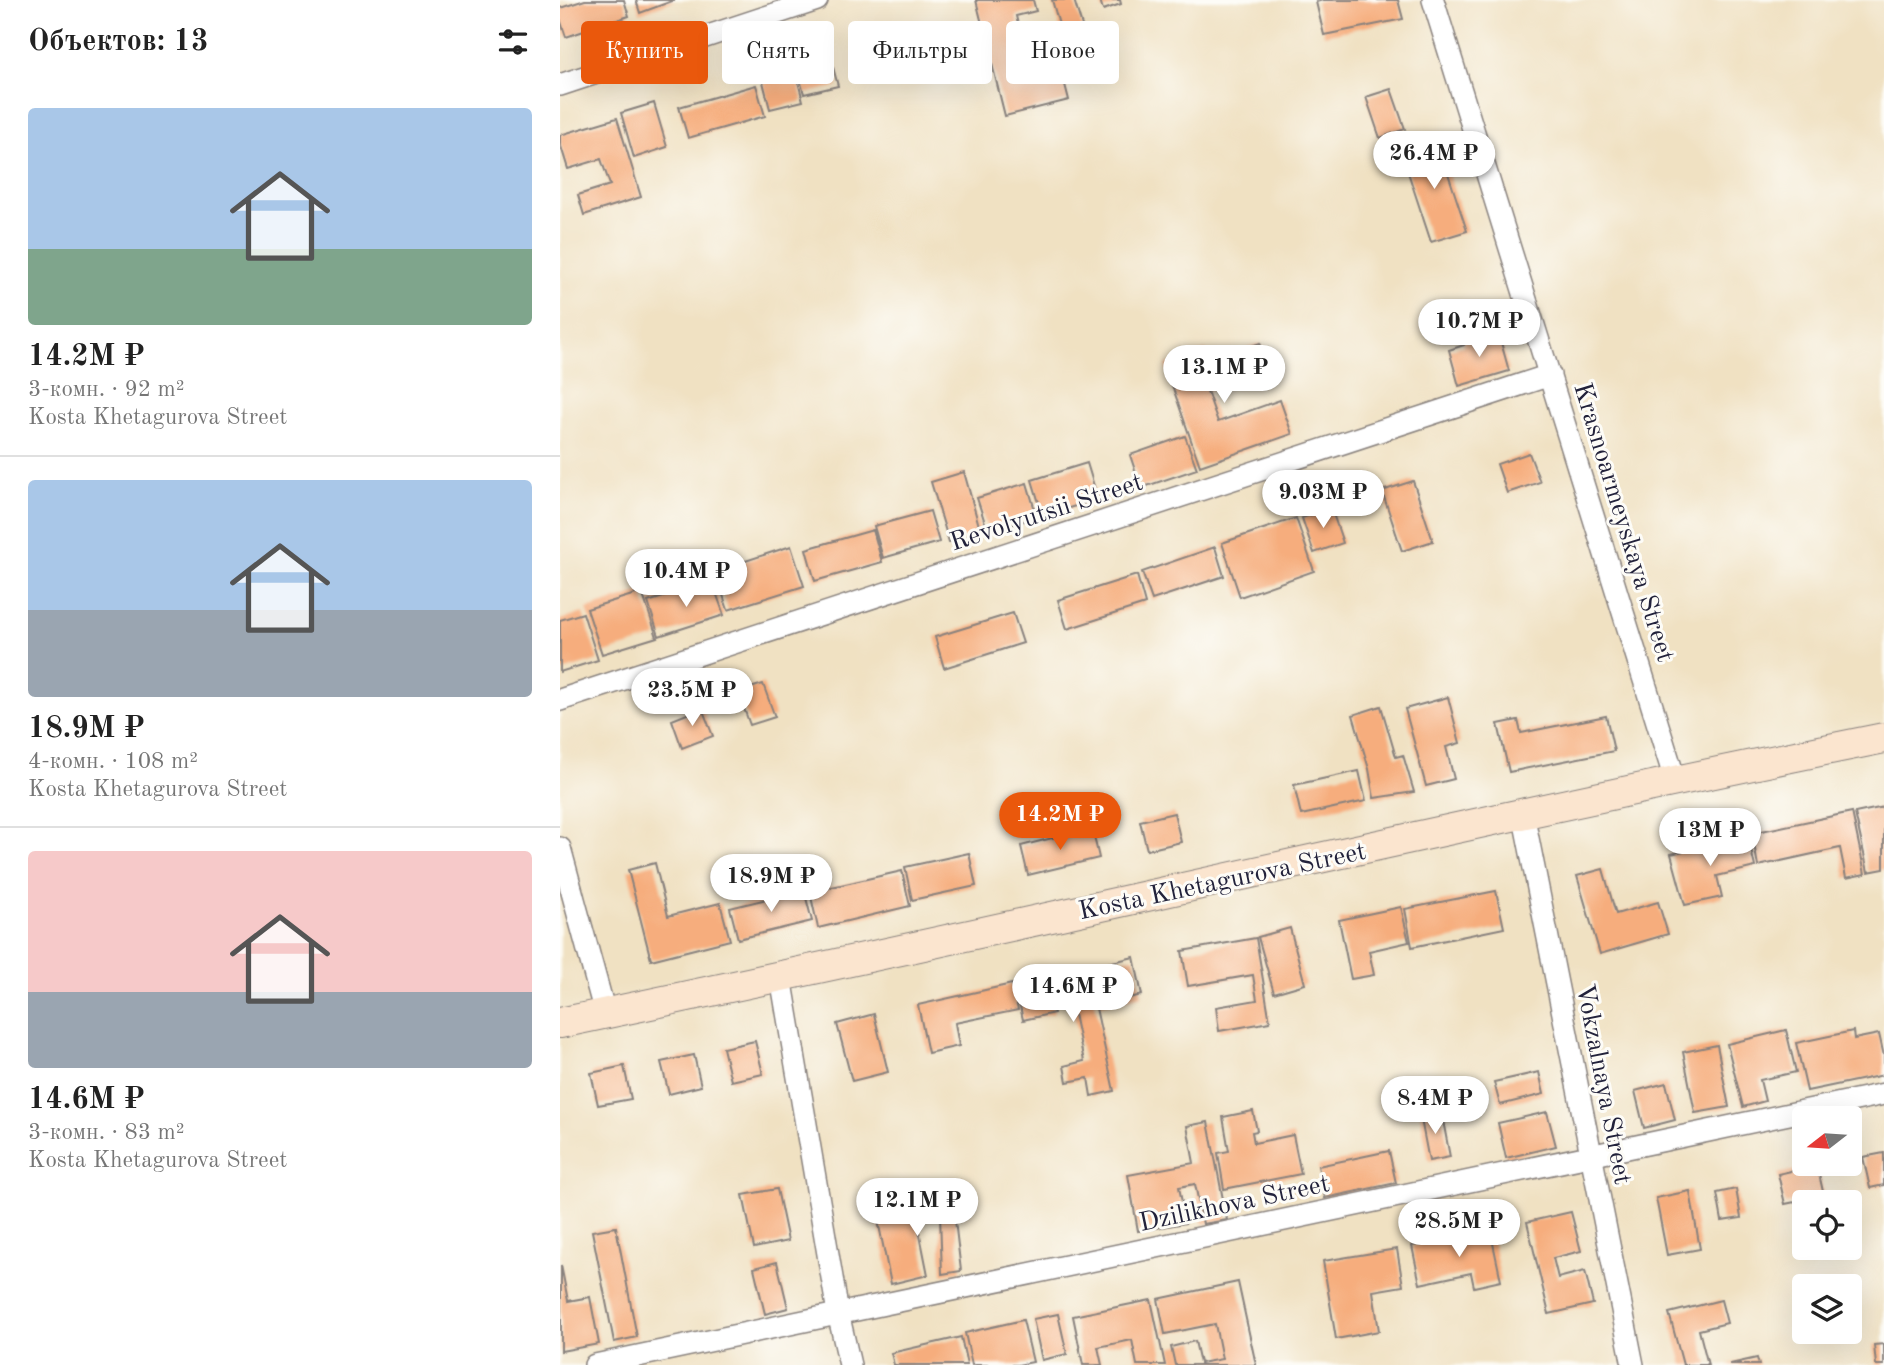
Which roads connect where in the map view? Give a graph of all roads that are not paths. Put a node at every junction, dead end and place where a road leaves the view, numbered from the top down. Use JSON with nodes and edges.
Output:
{"nodes":[{"id":1,"x":817,"y":0,"type":"edge"},
{"id":2,"x":1433,"y":0,"type":"edge"},
{"id":3,"x":560,"y":85,"type":"edge"},
{"id":4,"x":1550,"y":375,"type":"junction"},
{"id":5,"x":560,"y":700,"type":"edge"},
{"id":6,"x":1884,"y":738,"type":"edge"},
{"id":7,"x":1675,"y":780,"type":"junction"},
{"id":8,"x":1522,"y":813,"type":"junction"},
{"id":9,"x":560,"y":848,"type":"edge"},
{"id":10,"x":781,"y":977,"type":"junction"},
{"id":11,"x":605,"y":1013,"type":"junction"},
{"id":12,"x":560,"y":1023,"type":"edge"},
{"id":13,"x":1884,"y":1094,"type":"edge"},
{"id":14,"x":1591,"y":1156,"type":"junction"},
{"id":15,"x":838,"y":1313,"type":"junction"},
{"id":16,"x":595,"y":1365,"type":"edge"},
{"id":17,"x":850,"y":1365,"type":"edge"},
{"id":18,"x":1633,"y":1365,"type":"edge"}],
"edges":[{"from":1,"to":3,"type":"street"},
{"from":2,"to":4,"type":"street","name":"Krasnoarmeyskaya Street"},
{"from":4,"to":5,"type":"street","name":"Revolyutsii Street"},
{"from":4,"to":7,"type":"street","name":"Krasnoarmeyskaya Street"},
{"from":6,"to":7,"type":"main road","name":"Kosta Khetagurova Street"},
{"from":7,"to":8,"type":"main road","name":"Kosta Khetagurova Street"},
{"from":8,"to":10,"type":"main road","name":"Kosta Khetagurova Street"},
{"from":8,"to":14,"type":"street","name":"Vokzalnaya Street"},
{"from":9,"to":11,"type":"street"},
{"from":10,"to":11,"type":"main road","name":"Kosta Khetagurova Street"},
{"from":10,"to":15,"type":"street"},
{"from":11,"to":12,"type":"main road","name":"Kosta Khetagurova Street"},
{"from":13,"to":14,"type":"street","name":"Dzilikhova Street"},
{"from":14,"to":15,"type":"street","name":"Dzilikhova Street"},
{"from":14,"to":18,"type":"street","name":"Vokzalnaya Street"},
{"from":15,"to":16,"type":"street","name":"Dzilikhova Street"},
{"from":15,"to":17,"type":"street"}]}
